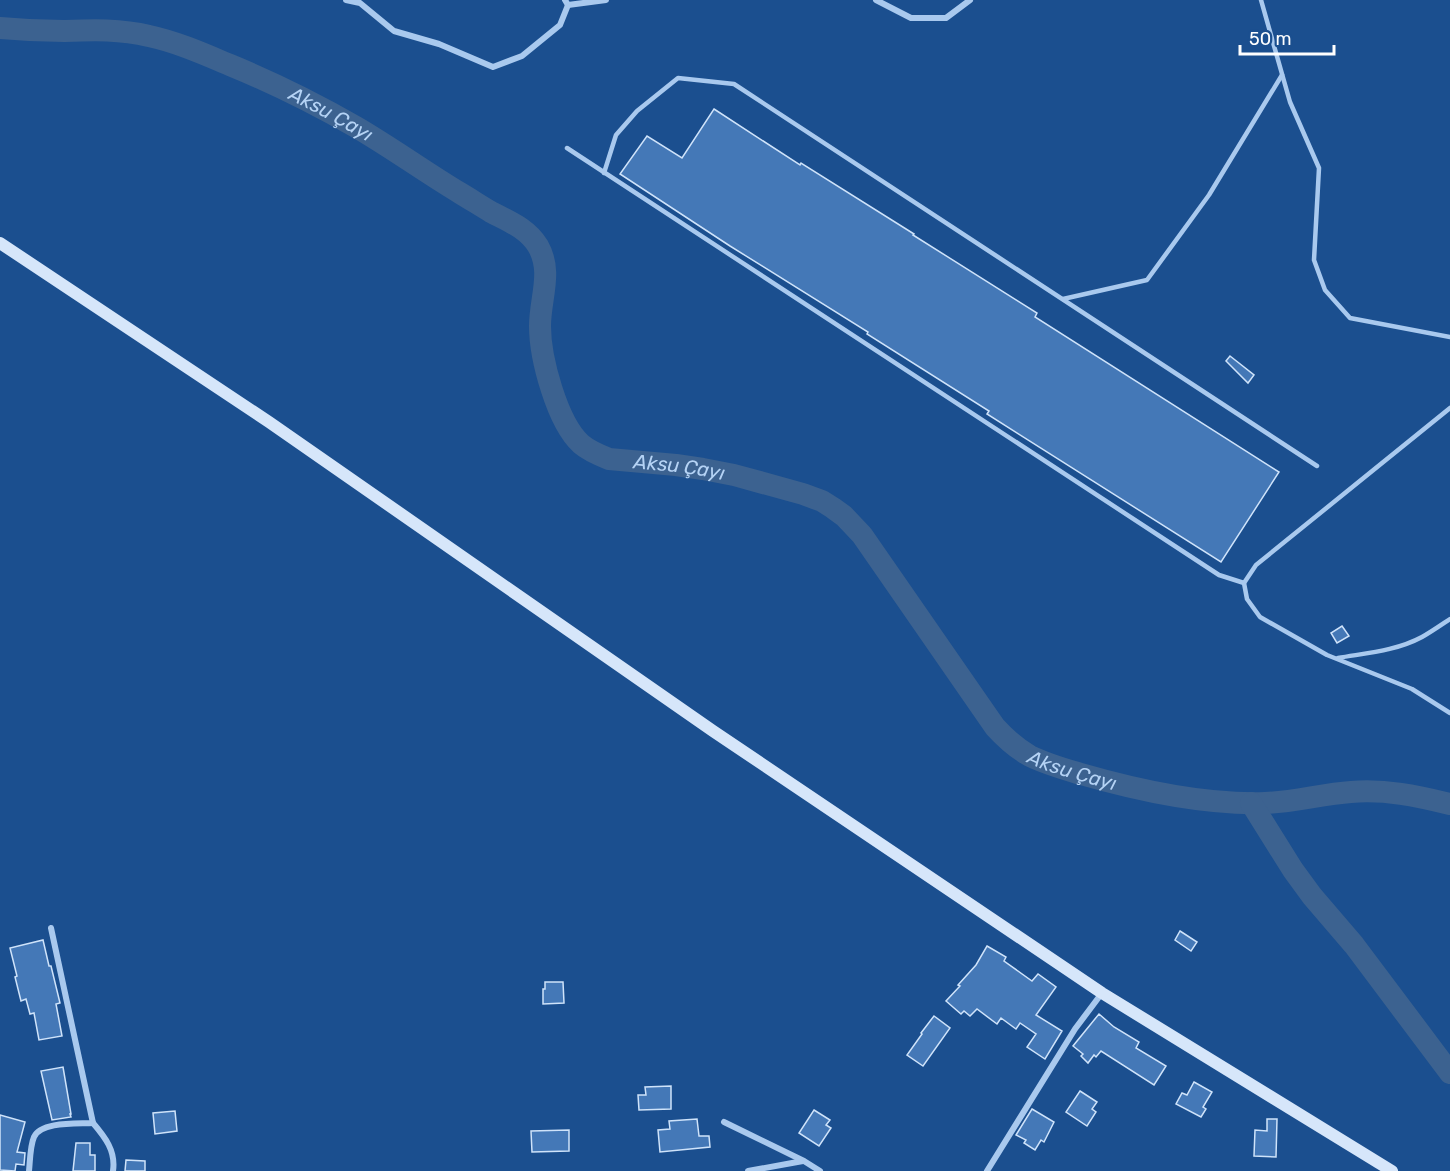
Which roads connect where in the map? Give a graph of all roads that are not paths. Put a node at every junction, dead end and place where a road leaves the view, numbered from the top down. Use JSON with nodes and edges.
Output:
{"nodes":[{"id":1,"x":346,"y":0,"type":"edge"},
{"id":2,"x":606,"y":0,"type":"edge"},
{"id":3,"x":876,"y":0,"type":"edge"},
{"id":4,"x":970,"y":0,"type":"edge"},
{"id":5,"x":1261,"y":0,"type":"edge"},
{"id":6,"x":566,"y":2,"type":"edge"},
{"id":7,"x":1282,"y":75,"type":"junction"},
{"id":8,"x":567,"y":148,"type":"dead end"},
{"id":9,"x":604,"y":173,"type":"junction"},
{"id":10,"x":0,"y":243,"type":"edge"},
{"id":11,"x":1063,"y":299,"type":"junction"},
{"id":12,"x":1450,"y":337,"type":"edge"},
{"id":13,"x":1450,"y":408,"type":"edge"},
{"id":14,"x":1317,"y":466,"type":"dead end"},
{"id":15,"x":1244,"y":583,"type":"junction"},
{"id":16,"x":1450,"y":619,"type":"edge"},
{"id":17,"x":1338,"y":658,"type":"junction"},
{"id":18,"x":1450,"y":712,"type":"edge"},
{"id":19,"x":51,"y":928,"type":"dead end"},
{"id":20,"x":1102,"y":993,"type":"junction"},
{"id":21,"x":724,"y":1122,"type":"dead end"},
{"id":22,"x":93,"y":1123,"type":"junction"},
{"id":23,"x":804,"y":1161,"type":"junction"},
{"id":24,"x":29,"y":1171,"type":"edge"},
{"id":25,"x":113,"y":1171,"type":"edge"},
{"id":26,"x":748,"y":1171,"type":"edge"},
{"id":27,"x":820,"y":1171,"type":"edge"},
{"id":28,"x":987,"y":1171,"type":"edge"},
{"id":29,"x":1392,"y":1171,"type":"edge"}],
"edges":[{"from":1,"to":6,"type":"street"},
{"from":2,"to":6,"type":"street"},
{"from":3,"to":4,"type":"street"},
{"from":5,"to":7,"type":"lane"},
{"from":7,"to":11,"type":"lane"},
{"from":7,"to":12,"type":"lane"},
{"from":8,"to":9,"type":"lane"},
{"from":9,"to":11,"type":"lane"},
{"from":9,"to":15,"type":"lane"},
{"from":10,"to":20,"type":"street"},
{"from":11,"to":14,"type":"lane"},
{"from":13,"to":15,"type":"lane"},
{"from":15,"to":17,"type":"lane"},
{"from":16,"to":17,"type":"lane"},
{"from":17,"to":18,"type":"lane"},
{"from":19,"to":22,"type":"street"},
{"from":20,"to":28,"type":"street"},
{"from":20,"to":29,"type":"street"},
{"from":21,"to":23,"type":"street"},
{"from":22,"to":24,"type":"street"},
{"from":22,"to":25,"type":"street"},
{"from":23,"to":26,"type":"street"},
{"from":23,"to":27,"type":"street"}]}
